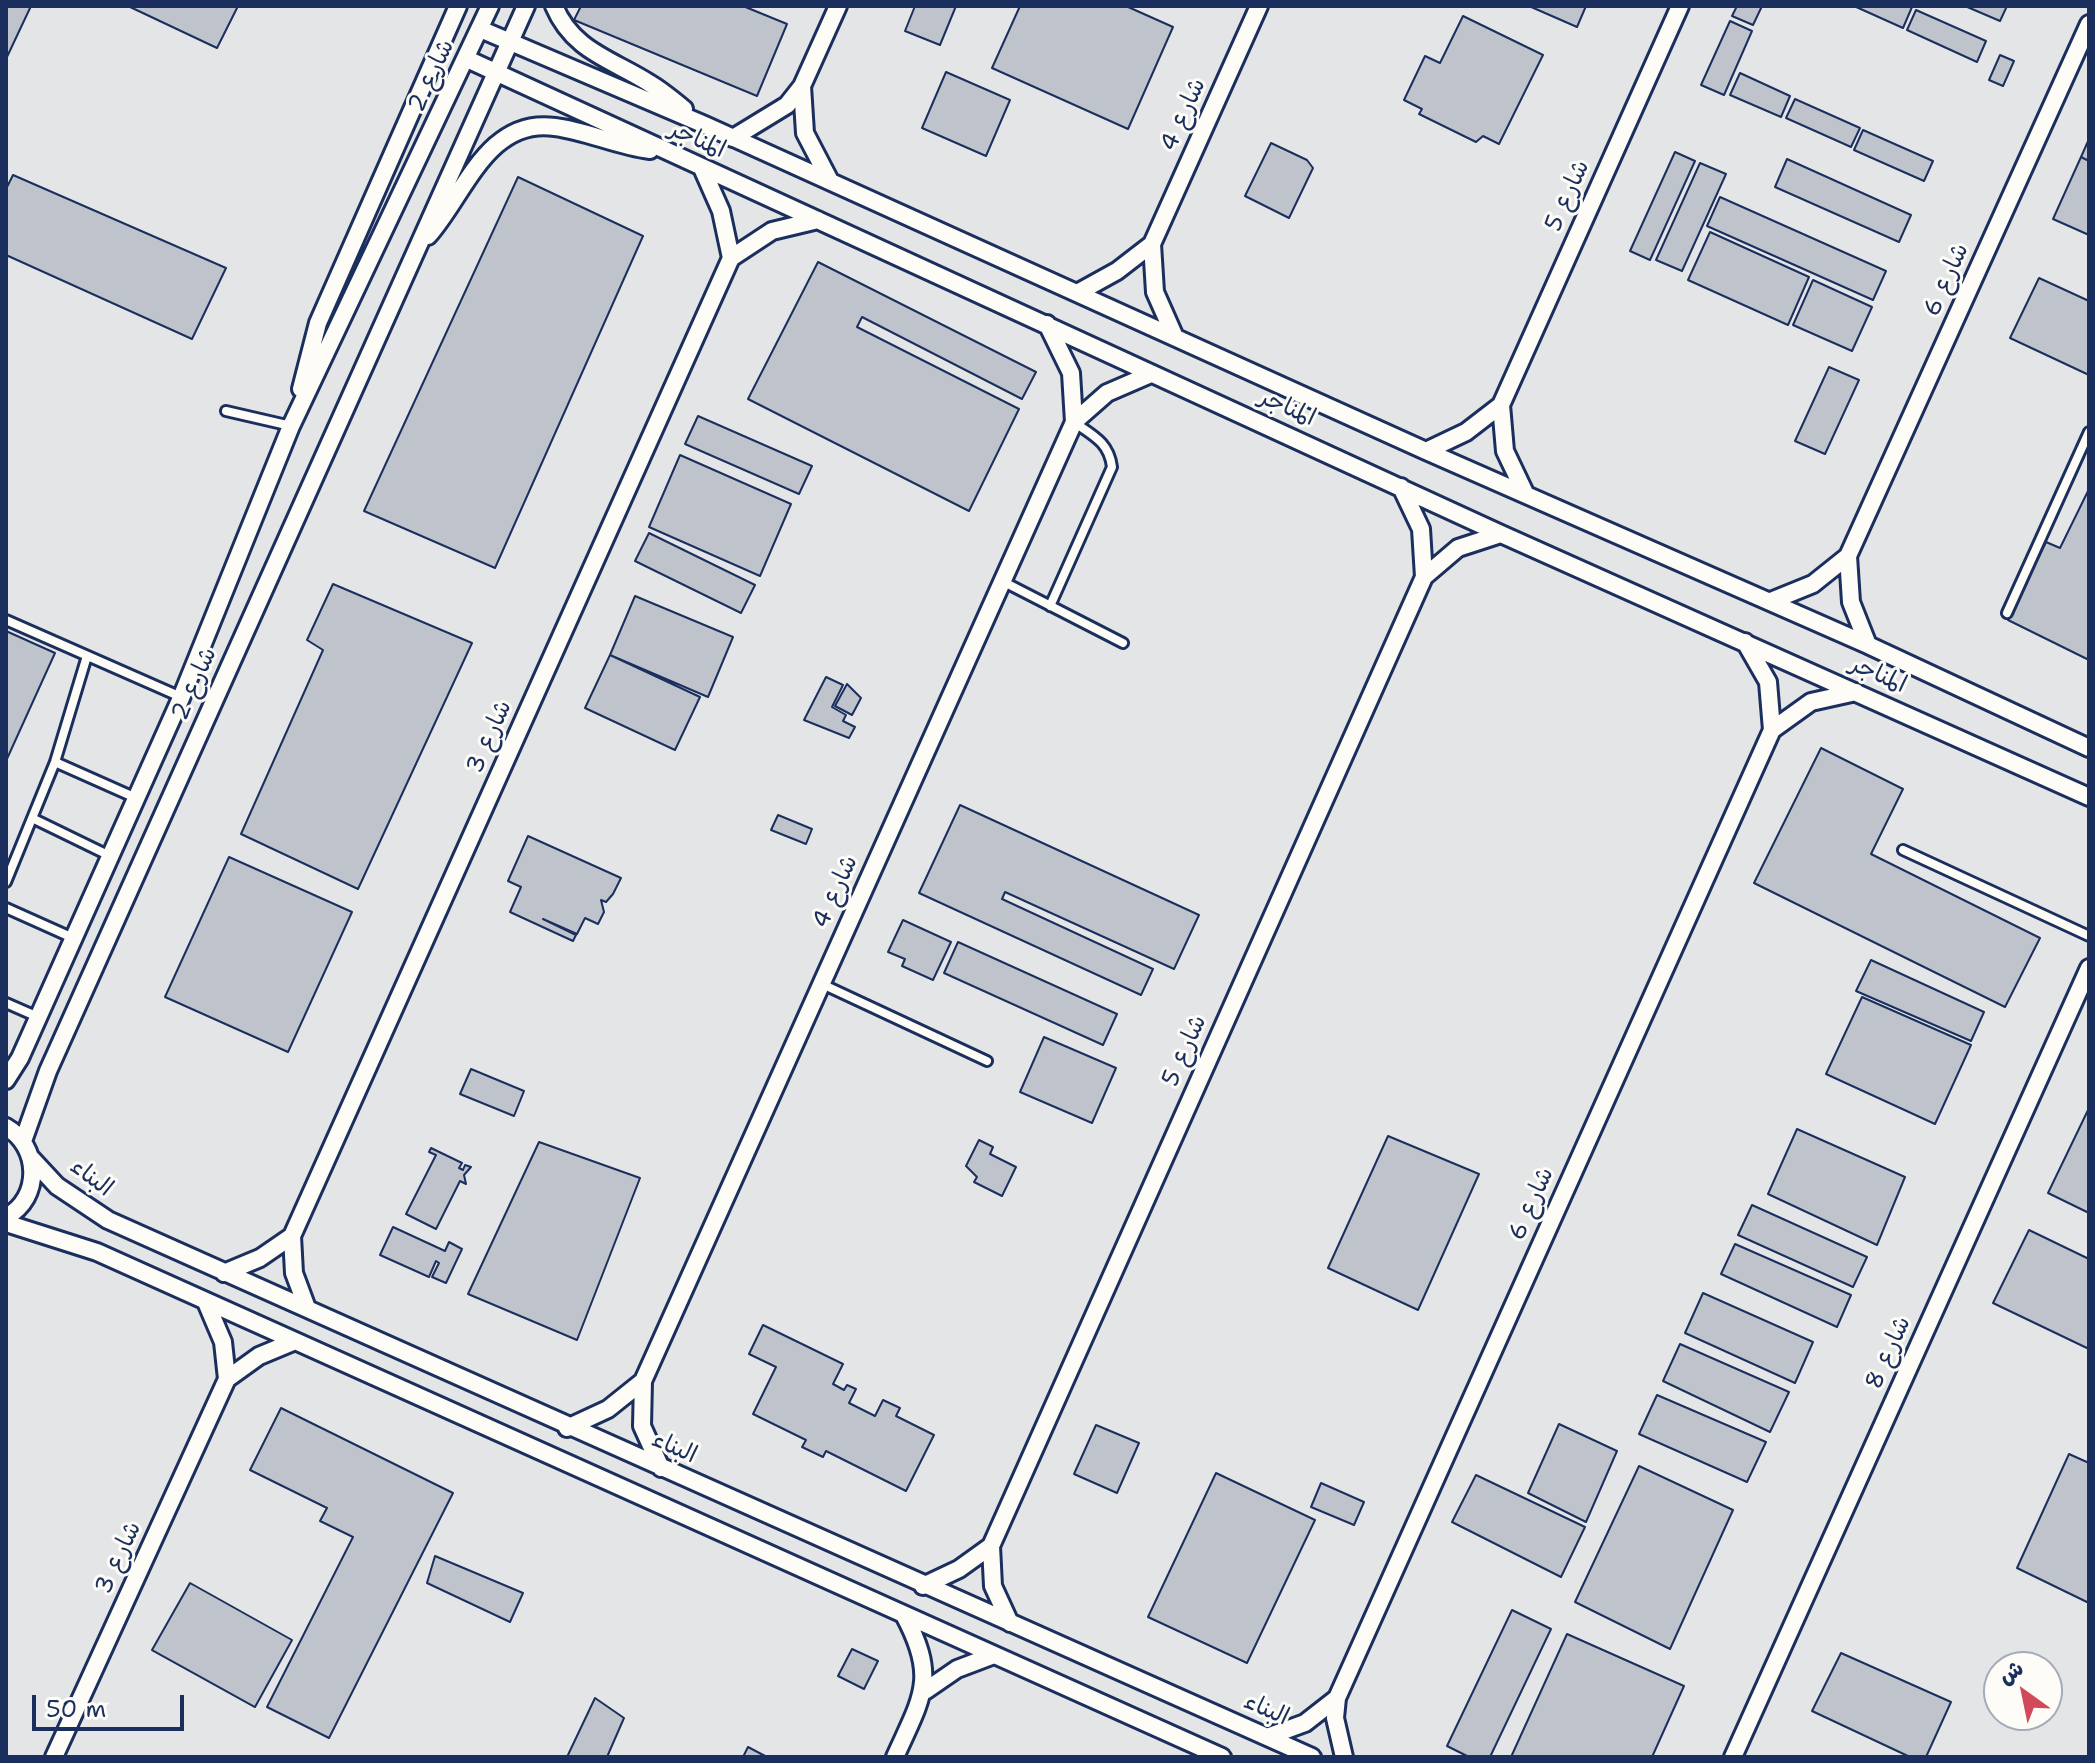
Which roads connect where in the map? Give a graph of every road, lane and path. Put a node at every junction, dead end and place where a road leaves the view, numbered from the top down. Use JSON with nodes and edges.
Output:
{"nodes":[{"id":1,"x":458,"y":6,"type":"edge"},
{"id":2,"x":490,"y":6,"type":"edge"},
{"id":3,"x":526,"y":6,"type":"edge"},
{"id":4,"x":554,"y":6,"type":"edge"},
{"id":5,"x":838,"y":6,"type":"edge"},
{"id":6,"x":1259,"y":6,"type":"edge"},
{"id":7,"x":1680,"y":6,"type":"edge"},
{"id":8,"x":2089,"y":24,"type":"edge"},
{"id":9,"x":480,"y":29,"type":"junction"},
{"id":10,"x":509,"y":41,"type":"junction"},
{"id":11,"x":467,"y":59,"type":"junction"},
{"id":12,"x":496,"y":72,"type":"junction"},
{"id":13,"x":802,"y":86,"type":"junction"},
{"id":14,"x":705,"y":125,"type":"junction"},
{"id":15,"x":733,"y":138,"type":"junction"},
{"id":16,"x":667,"y":153,"type":"junction"},
{"id":17,"x":702,"y":168,"type":"junction"},
{"id":18,"x":830,"y":181,"type":"junction"},
{"id":19,"x":820,"y":220,"type":"junction"},
{"id":20,"x":1152,"y":244,"type":"junction"},
{"id":21,"x":416,"y":249,"type":"junction"},
{"id":22,"x":731,"y":258,"type":"junction"},
{"id":23,"x":1079,"y":292,"type":"junction"},
{"id":24,"x":1047,"y":324,"type":"junction"},
{"id":25,"x":1174,"y":335,"type":"junction"},
{"id":26,"x":1151,"y":374,"type":"junction"},
{"id":27,"x":1501,"y":405,"type":"junction"},
{"id":28,"x":226,"y":411,"type":"dead end"},
{"id":29,"x":1074,"y":422,"type":"junction"},
{"id":30,"x":291,"y":426,"type":"junction"},
{"id":31,"x":2089,"y":432,"type":"edge"},
{"id":32,"x":1426,"y":451,"type":"junction"},
{"id":33,"x":1401,"y":486,"type":"junction"},
{"id":34,"x":1525,"y":493,"type":"junction"},
{"id":35,"x":1501,"y":534,"type":"junction"},
{"id":36,"x":1848,"y":556,"type":"junction"},
{"id":37,"x":1424,"y":577,"type":"junction"},
{"id":38,"x":1002,"y":581,"type":"junction"},
{"id":39,"x":1771,"y":601,"type":"junction"},
{"id":40,"x":1050,"y":606,"type":"junction"},
{"id":41,"x":2007,"y":613,"type":"dead end"},
{"id":42,"x":6,"y":620,"type":"edge"},
{"id":43,"x":1744,"y":640,"type":"junction"},
{"id":44,"x":1123,"y":643,"type":"dead end"},
{"id":45,"x":1868,"y":645,"type":"junction"},
{"id":46,"x":87,"y":656,"type":"junction"},
{"id":47,"x":1858,"y":692,"type":"junction"},
{"id":48,"x":181,"y":698,"type":"junction"},
{"id":49,"x":1772,"y":730,"type":"junction"},
{"id":50,"x":2089,"y":748,"type":"edge"},
{"id":51,"x":55,"y":762,"type":"junction"},
{"id":52,"x":2089,"y":797,"type":"edge"},
{"id":53,"x":136,"y":798,"type":"junction"},
{"id":54,"x":34,"y":819,"type":"junction"},
{"id":55,"x":1903,"y":850,"type":"dead end"},
{"id":56,"x":110,"y":856,"type":"junction"},
{"id":57,"x":6,"y":882,"type":"edge"},
{"id":58,"x":6,"y":908,"type":"edge"},
{"id":59,"x":2089,"y":936,"type":"edge"},
{"id":60,"x":73,"y":938,"type":"junction"},
{"id":61,"x":2089,"y":968,"type":"edge"},
{"id":62,"x":821,"y":984,"type":"junction"},
{"id":63,"x":6,"y":1003,"type":"edge"},
{"id":64,"x":38,"y":1017,"type":"junction"},
{"id":65,"x":987,"y":1061,"type":"dead end"},
{"id":66,"x":6,"y":1080,"type":"edge"},
{"id":67,"x":6,"y":1127,"type":"edge"},
{"id":68,"x":23,"y":1141,"type":"junction"},
{"id":69,"x":31,"y":1158,"type":"junction"},
{"id":70,"x":6,"y":1217,"type":"edge"},
{"id":71,"x":6,"y":1223,"type":"edge"},
{"id":72,"x":292,"y":1236,"type":"junction"},
{"id":73,"x":224,"y":1273,"type":"junction"},
{"id":74,"x":206,"y":1302,"type":"junction"},
{"id":75,"x":307,"y":1308,"type":"junction"},
{"id":76,"x":295,"y":1341,"type":"junction"},
{"id":77,"x":227,"y":1379,"type":"junction"},
{"id":78,"x":643,"y":1381,"type":"junction"},
{"id":79,"x":567,"y":1428,"type":"junction"},
{"id":80,"x":661,"y":1468,"type":"junction"},
{"id":81,"x":991,"y":1546,"type":"junction"},
{"id":82,"x":923,"y":1586,"type":"junction"},
{"id":83,"x":904,"y":1615,"type":"junction"},
{"id":84,"x":1010,"y":1623,"type":"junction"},
{"id":85,"x":994,"y":1655,"type":"junction"},
{"id":86,"x":925,"y":1691,"type":"junction"},
{"id":87,"x":1337,"y":1698,"type":"junction"},
{"id":88,"x":1267,"y":1737,"type":"junction"},
{"id":89,"x":54,"y":1757,"type":"edge"},
{"id":90,"x":895,"y":1757,"type":"edge"},
{"id":91,"x":1222,"y":1757,"type":"edge"},
{"id":92,"x":1312,"y":1757,"type":"edge"},
{"id":93,"x":1344,"y":1757,"type":"edge"},
{"id":94,"x":1733,"y":1757,"type":"edge"}],
"edges":[{"from":1,"to":30,"type":"street","name":"شارع 2"},
{"from":2,"to":9,"type":"street","name":"شارع 2"},
{"from":3,"to":10,"type":"street","name":"شارع 2"},
{"from":4,"to":14,"type":"street","name":"المناجر"},
{"from":5,"to":13,"type":"street"},
{"from":6,"to":20,"type":"street","name":"شارع 4"},
{"from":7,"to":27,"type":"street","name":"شارع 5"},
{"from":8,"to":36,"type":"street","name":"شارع 6"},
{"from":9,"to":10,"type":"street","name":"المناجر"},
{"from":9,"to":11,"type":"street","name":"شارع 2"},
{"from":10,"to":12,"type":"street","name":"شارع 2"},
{"from":10,"to":14,"type":"street","name":"المناجر"},
{"from":11,"to":12,"type":"street","name":"المناجر"},
{"from":11,"to":30,"type":"street","name":"شارع 2"},
{"from":12,"to":16,"type":"street","name":"المناجر"},
{"from":12,"to":21,"type":"street","name":"شارع 2"},
{"from":13,"to":15,"type":"street"},
{"from":13,"to":18,"type":"street"},
{"from":14,"to":15,"type":"street","name":"المناجر"},
{"from":15,"to":18,"type":"street","name":"المناجر"},
{"from":16,"to":17,"type":"street","name":"المناجر"},
{"from":16,"to":21,"type":"street","name":"شارع 2"},
{"from":17,"to":19,"type":"street","name":"المناجر"},
{"from":17,"to":22,"type":"street"},
{"from":18,"to":23,"type":"street","name":"المناجر"},
{"from":19,"to":22,"type":"street"},
{"from":19,"to":24,"type":"street","name":"المناجر"},
{"from":20,"to":23,"type":"street","name":"شارع 4"},
{"from":20,"to":25,"type":"street","name":"شارع 4"},
{"from":21,"to":68,"type":"street","name":"شارع 2"},
{"from":22,"to":72,"type":"street","name":"شارع 3"},
{"from":23,"to":25,"type":"street","name":"المناجر"},
{"from":24,"to":26,"type":"street","name":"المناجر"},
{"from":24,"to":29,"type":"street","name":"شارع 4"},
{"from":25,"to":32,"type":"street","name":"المناجر"},
{"from":26,"to":29,"type":"street","name":"شارع 4"},
{"from":26,"to":33,"type":"street","name":"المناجر"},
{"from":27,"to":32,"type":"street","name":"شارع 5"},
{"from":27,"to":34,"type":"street","name":"شارع 5"},
{"from":28,"to":30,"type":"lane"},
{"from":29,"to":38,"type":"street","name":"شارع 4"},
{"from":29,"to":40,"type":"lane"},
{"from":30,"to":48,"type":"street","name":"شارع 2"},
{"from":31,"to":41,"type":"lane"},
{"from":32,"to":34,"type":"street","name":"المناجر"},
{"from":33,"to":35,"type":"street","name":"المناجر"},
{"from":33,"to":37,"type":"street","name":"شارع 5"},
{"from":34,"to":39,"type":"street","name":"المناجر"},
{"from":35,"to":37,"type":"street","name":"شارع 5"},
{"from":35,"to":43,"type":"street","name":"المناجر"},
{"from":36,"to":39,"type":"street","name":"شارع 6"},
{"from":36,"to":45,"type":"street","name":"شارع 6"},
{"from":37,"to":81,"type":"street","name":"شارع 5"},
{"from":38,"to":40,"type":"lane"},
{"from":38,"to":62,"type":"street","name":"شارع 4"},
{"from":39,"to":45,"type":"street","name":"المناجر"},
{"from":40,"to":44,"type":"lane"},
{"from":42,"to":46,"type":"lane"},
{"from":43,"to":47,"type":"street","name":"المناجر"},
{"from":43,"to":49,"type":"street","name":"شارع 6"},
{"from":45,"to":50,"type":"street","name":"المناجر"},
{"from":46,"to":48,"type":"lane"},
{"from":46,"to":51,"type":"lane"},
{"from":47,"to":49,"type":"street"},
{"from":47,"to":52,"type":"street","name":"المناجر"},
{"from":48,"to":53,"type":"street","name":"شارع 2"},
{"from":49,"to":87,"type":"street","name":"شارع 6"},
{"from":51,"to":53,"type":"lane"},
{"from":51,"to":54,"type":"lane"},
{"from":53,"to":56,"type":"street","name":"شارع 2"},
{"from":54,"to":56,"type":"lane"},
{"from":54,"to":57,"type":"lane"},
{"from":55,"to":59,"type":"lane"},
{"from":56,"to":60,"type":"street","name":"شارع 2"},
{"from":58,"to":60,"type":"lane"},
{"from":60,"to":64,"type":"street","name":"شارع 2"},
{"from":61,"to":94,"type":"street","name":"شارع 8"},
{"from":62,"to":65,"type":"lane"},
{"from":62,"to":78,"type":"street","name":"شارع 4"},
{"from":63,"to":64,"type":"lane"},
{"from":64,"to":66,"type":"street","name":"شارع 2"},
{"from":67,"to":68,"type":"street"},
{"from":68,"to":69,"type":"street"},
{"from":69,"to":70,"type":"street"},
{"from":69,"to":73,"type":"street","name":"البناء"},
{"from":71,"to":74,"type":"street"},
{"from":72,"to":73,"type":"street"},
{"from":72,"to":75,"type":"street","name":"شارع 3"},
{"from":73,"to":75,"type":"street","name":"البناء"},
{"from":74,"to":76,"type":"street"},
{"from":74,"to":77,"type":"street"},
{"from":75,"to":79,"type":"street","name":"البناء"},
{"from":76,"to":77,"type":"street","name":"شارع 3"},
{"from":76,"to":83,"type":"street"},
{"from":77,"to":89,"type":"street","name":"شارع 3"},
{"from":78,"to":79,"type":"street","name":"شارع 4"},
{"from":78,"to":80,"type":"street","name":"شارع 4"},
{"from":79,"to":80,"type":"street","name":"البناء"},
{"from":80,"to":82,"type":"street","name":"البناء"},
{"from":81,"to":82,"type":"street"},
{"from":81,"to":84,"type":"street","name":"شارع 5"},
{"from":82,"to":84,"type":"street","name":"البناء"},
{"from":83,"to":85,"type":"street"},
{"from":83,"to":86,"type":"street"},
{"from":84,"to":88,"type":"street","name":"البناء"},
{"from":85,"to":86,"type":"street"},
{"from":85,"to":91,"type":"street"},
{"from":86,"to":90,"type":"street"},
{"from":87,"to":88,"type":"street","name":"شارع 6"},
{"from":87,"to":93,"type":"street","name":"شارع 6"},
{"from":88,"to":92,"type":"street","name":"البناء"}]}
